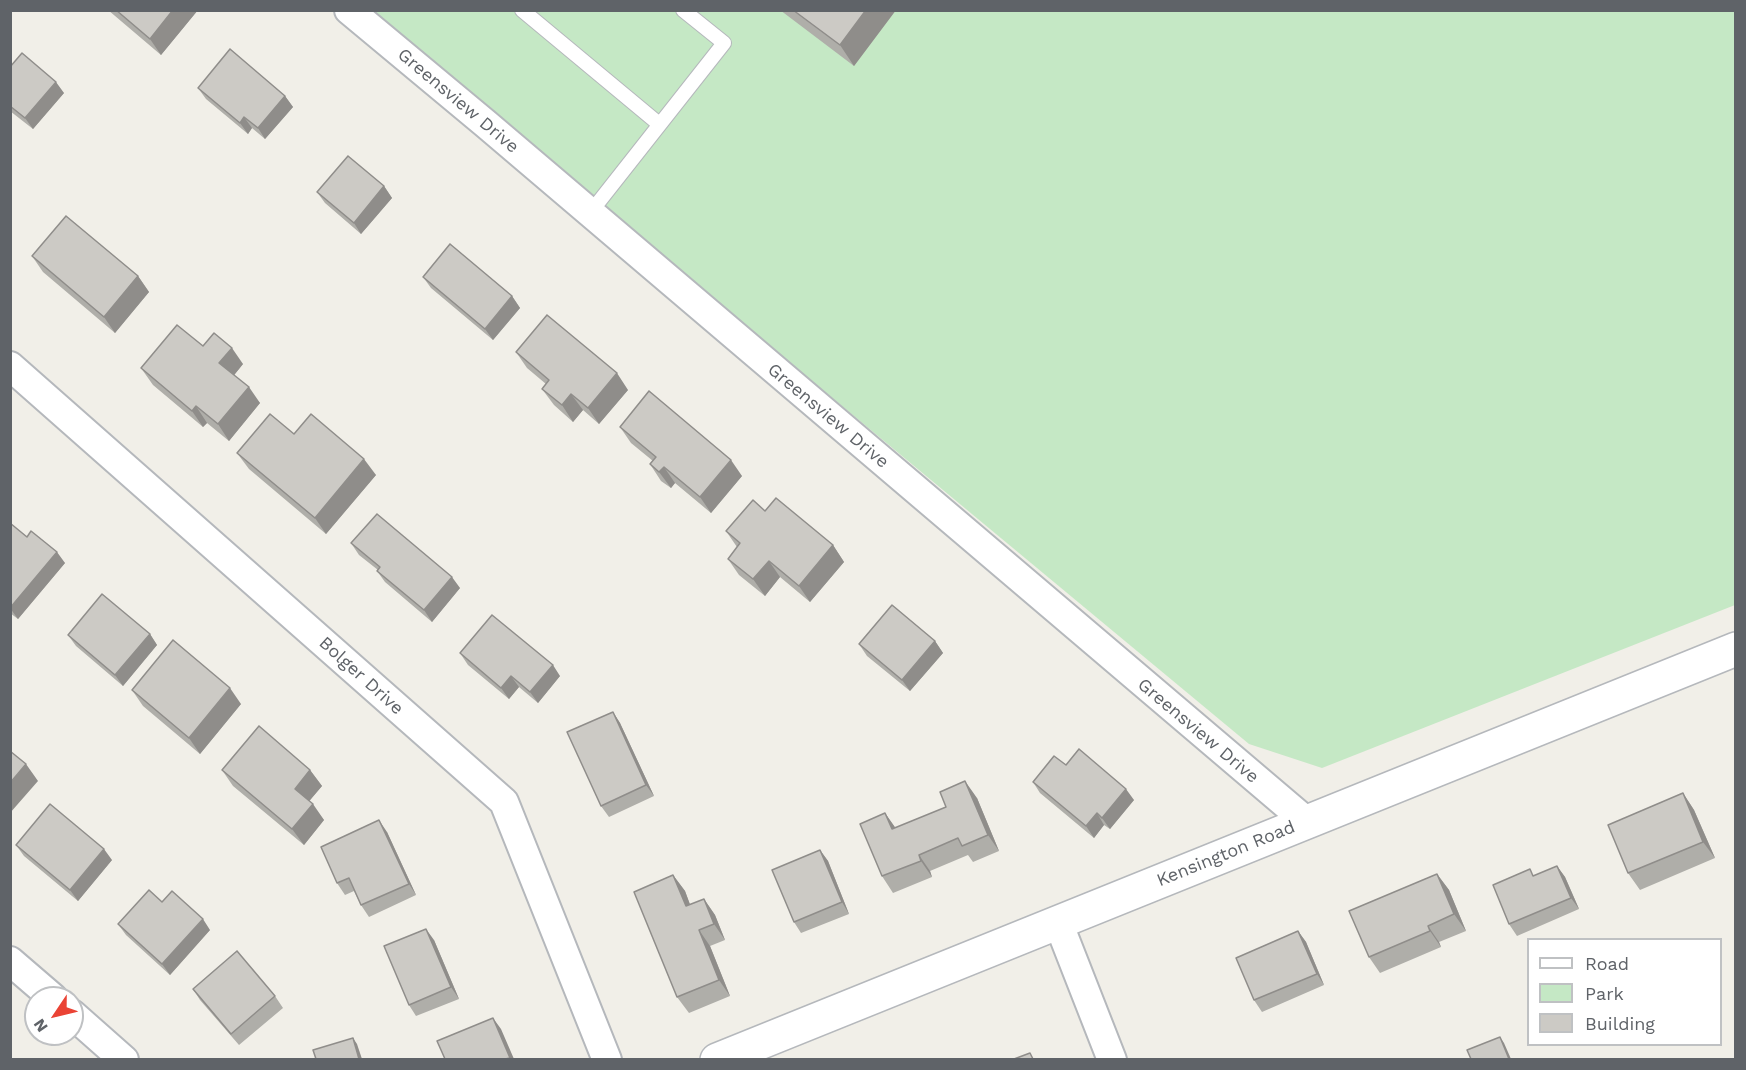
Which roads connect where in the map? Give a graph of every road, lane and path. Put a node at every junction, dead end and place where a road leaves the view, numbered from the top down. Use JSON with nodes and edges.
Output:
{"nodes":[{"id":1,"x":349,"y":10,"type":"edge"},
{"id":2,"x":522,"y":10,"type":"edge"},
{"id":3,"x":683,"y":10,"type":"edge"},
{"id":4,"x":659,"y":124,"type":"junction"},
{"id":5,"x":590,"y":213,"type":"junction"},
{"id":6,"x":10,"y":366,"type":"edge"},
{"id":7,"x":1736,"y":649,"type":"edge"},
{"id":8,"x":1306,"y":822,"type":"junction"},
{"id":9,"x":1058,"y":922,"type":"junction"},
{"id":10,"x":10,"y":961,"type":"edge"},
{"id":11,"x":39,"y":986,"type":"edge"},
{"id":12,"x":84,"y":1024,"type":"edge"},
{"id":13,"x":124,"y":1059,"type":"edge"},
{"id":14,"x":607,"y":1059,"type":"edge"},
{"id":15,"x":717,"y":1059,"type":"edge"},
{"id":16,"x":1112,"y":1059,"type":"edge"}],
"edges":[{"from":1,"to":5,"type":"street","name":"Greensview Drive"},
{"from":2,"to":4,"type":"lane"},
{"from":3,"to":4,"type":"lane"},
{"from":4,"to":5,"type":"lane"},
{"from":5,"to":8,"type":"street","name":"Greensview Drive"},
{"from":6,"to":14,"type":"street","name":"Bolger Drive"},
{"from":7,"to":8,"type":"street","name":"Kensington Road"},
{"from":8,"to":9,"type":"street","name":"Kensington Road"},
{"from":9,"to":15,"type":"street","name":"Kensington Road"},
{"from":9,"to":16,"type":"street"},
{"from":10,"to":11,"type":"street"},
{"from":12,"to":13,"type":"street"}]}
